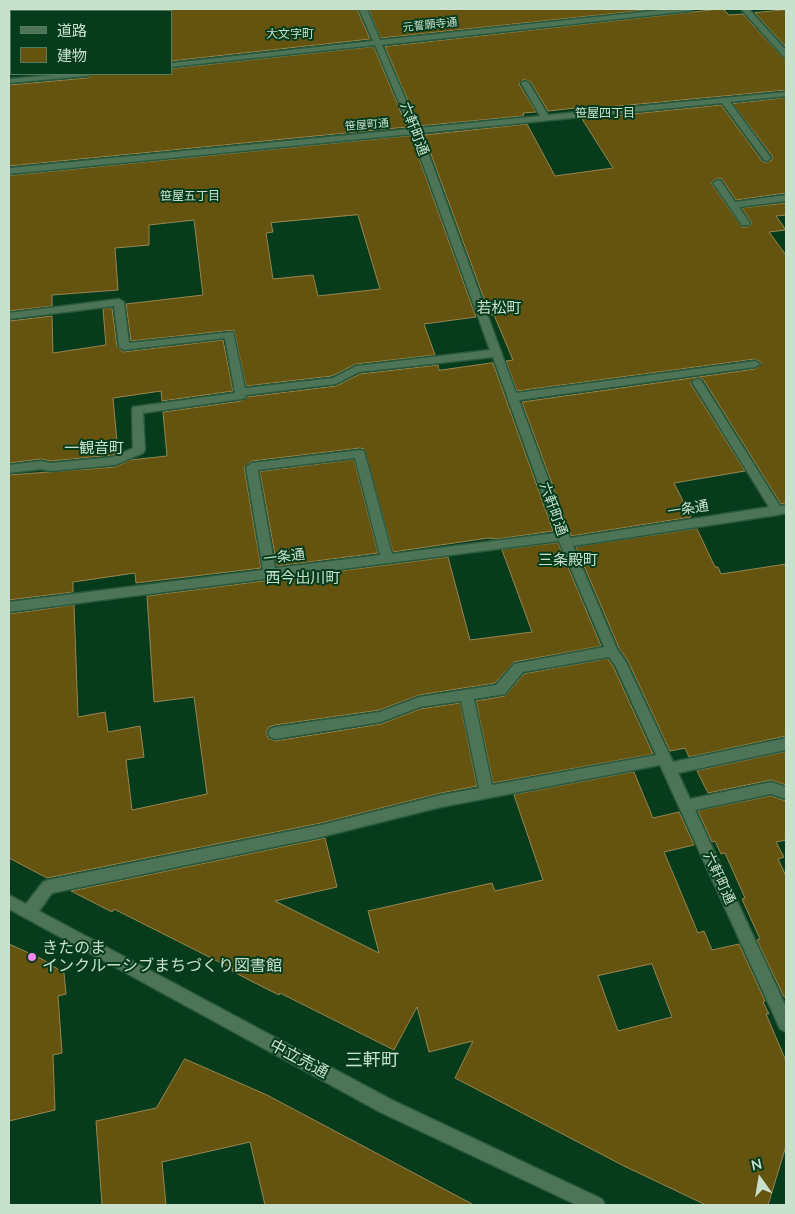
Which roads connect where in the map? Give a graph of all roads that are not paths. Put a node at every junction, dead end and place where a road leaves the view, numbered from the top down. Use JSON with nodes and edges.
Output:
{"nodes":[{"id":1,"x":55,"y":9,"type":"edge"},
{"id":2,"x":363,"y":9,"type":"edge"},
{"id":3,"x":690,"y":9,"type":"edge"},
{"id":4,"x":745,"y":9,"type":"edge"},
{"id":5,"x":40,"y":10,"type":"edge"},
{"id":6,"x":378,"y":42,"type":"junction"},
{"id":7,"x":786,"y":54,"type":"edge"},
{"id":8,"x":172,"y":65,"type":"edge"},
{"id":9,"x":76,"y":75,"type":"edge"},
{"id":10,"x":9,"y":81,"type":"edge"},
{"id":11,"x":525,"y":83,"type":"dead end"},
{"id":12,"x":786,"y":94,"type":"edge"},
{"id":13,"x":724,"y":100,"type":"junction"},
{"id":14,"x":546,"y":118,"type":"junction"},
{"id":15,"x":416,"y":132,"type":"junction"},
{"id":16,"x":767,"y":158,"type":"dead end"},
{"id":17,"x":9,"y":171,"type":"edge"},
{"id":18,"x":718,"y":183,"type":"dead end"},
{"id":19,"x":786,"y":198,"type":"edge"},
{"id":20,"x":733,"y":205,"type":"junction"},
{"id":21,"x":745,"y":223,"type":"dead end"},
{"id":22,"x":9,"y":316,"type":"edge"},
{"id":23,"x":496,"y":354,"type":"junction"},
{"id":24,"x":755,"y":364,"type":"dead end"},
{"id":25,"x":697,"y":382,"type":"dead end"},
{"id":26,"x":240,"y":392,"type":"junction"},
{"id":27,"x":512,"y":397,"type":"junction"},
{"id":28,"x":9,"y":469,"type":"edge"},
{"id":29,"x":781,"y":510,"type":"edge"},
{"id":30,"x":564,"y":539,"type":"junction"},
{"id":31,"x":387,"y":558,"type":"junction"},
{"id":32,"x":270,"y":574,"type":"junction"},
{"id":33,"x":9,"y":607,"type":"edge"},
{"id":34,"x":612,"y":651,"type":"junction"},
{"id":35,"x":466,"y":695,"type":"junction"},
{"id":36,"x":275,"y":733,"type":"dead end"},
{"id":37,"x":786,"y":744,"type":"edge"},
{"id":38,"x":667,"y":764,"type":"junction"},
{"id":39,"x":786,"y":792,"type":"edge"},
{"id":40,"x":486,"y":793,"type":"junction"},
{"id":41,"x":686,"y":806,"type":"junction"},
{"id":42,"x":9,"y":902,"type":"edge"},
{"id":43,"x":29,"y":912,"type":"junction"},
{"id":44,"x":786,"y":1024,"type":"edge"},
{"id":45,"x":596,"y":1205,"type":"edge"}],
"edges":[{"from":1,"to":5,"type":"street"},
{"from":2,"to":6,"type":"street","name":"六軒町通"},
{"from":3,"to":6,"type":"street","name":"元誓願寺通"},
{"from":4,"to":7,"type":"street"},
{"from":6,"to":8,"type":"street","name":"元誓願寺通"},
{"from":6,"to":15,"type":"street","name":"六軒町通"},
{"from":9,"to":10,"type":"street"},
{"from":11,"to":14,"type":"street"},
{"from":12,"to":13,"type":"street","name":"笹屋町通"},
{"from":13,"to":14,"type":"street","name":"笹屋町通"},
{"from":13,"to":16,"type":"street"},
{"from":14,"to":15,"type":"street","name":"笹屋町通"},
{"from":15,"to":17,"type":"street","name":"笹屋町通"},
{"from":15,"to":23,"type":"street","name":"六軒町通"},
{"from":18,"to":20,"type":"street"},
{"from":19,"to":20,"type":"street"},
{"from":20,"to":21,"type":"street"},
{"from":22,"to":26,"type":"street"},
{"from":23,"to":26,"type":"street"},
{"from":23,"to":27,"type":"street","name":"六軒町通"},
{"from":24,"to":27,"type":"street"},
{"from":25,"to":29,"type":"street"},
{"from":26,"to":28,"type":"street"},
{"from":27,"to":30,"type":"street","name":"六軒町通"},
{"from":29,"to":30,"type":"street","name":"一条通"},
{"from":30,"to":31,"type":"street","name":"一条通"},
{"from":30,"to":34,"type":"street","name":"六軒町通"},
{"from":31,"to":32,"type":"street","name":"一条通"},
{"from":31,"to":32,"type":"street"},
{"from":32,"to":33,"type":"street","name":"一条通"},
{"from":34,"to":35,"type":"street"},
{"from":34,"to":38,"type":"street","name":"六軒町通"},
{"from":35,"to":36,"type":"street"},
{"from":35,"to":40,"type":"street"},
{"from":37,"to":38,"type":"street"},
{"from":38,"to":40,"type":"street"},
{"from":38,"to":41,"type":"street","name":"六軒町通"},
{"from":39,"to":41,"type":"street"},
{"from":40,"to":43,"type":"street"},
{"from":41,"to":44,"type":"street","name":"六軒町通"},
{"from":42,"to":43,"type":"street","name":"中立売通"},
{"from":43,"to":45,"type":"street","name":"中立売通"}]}
